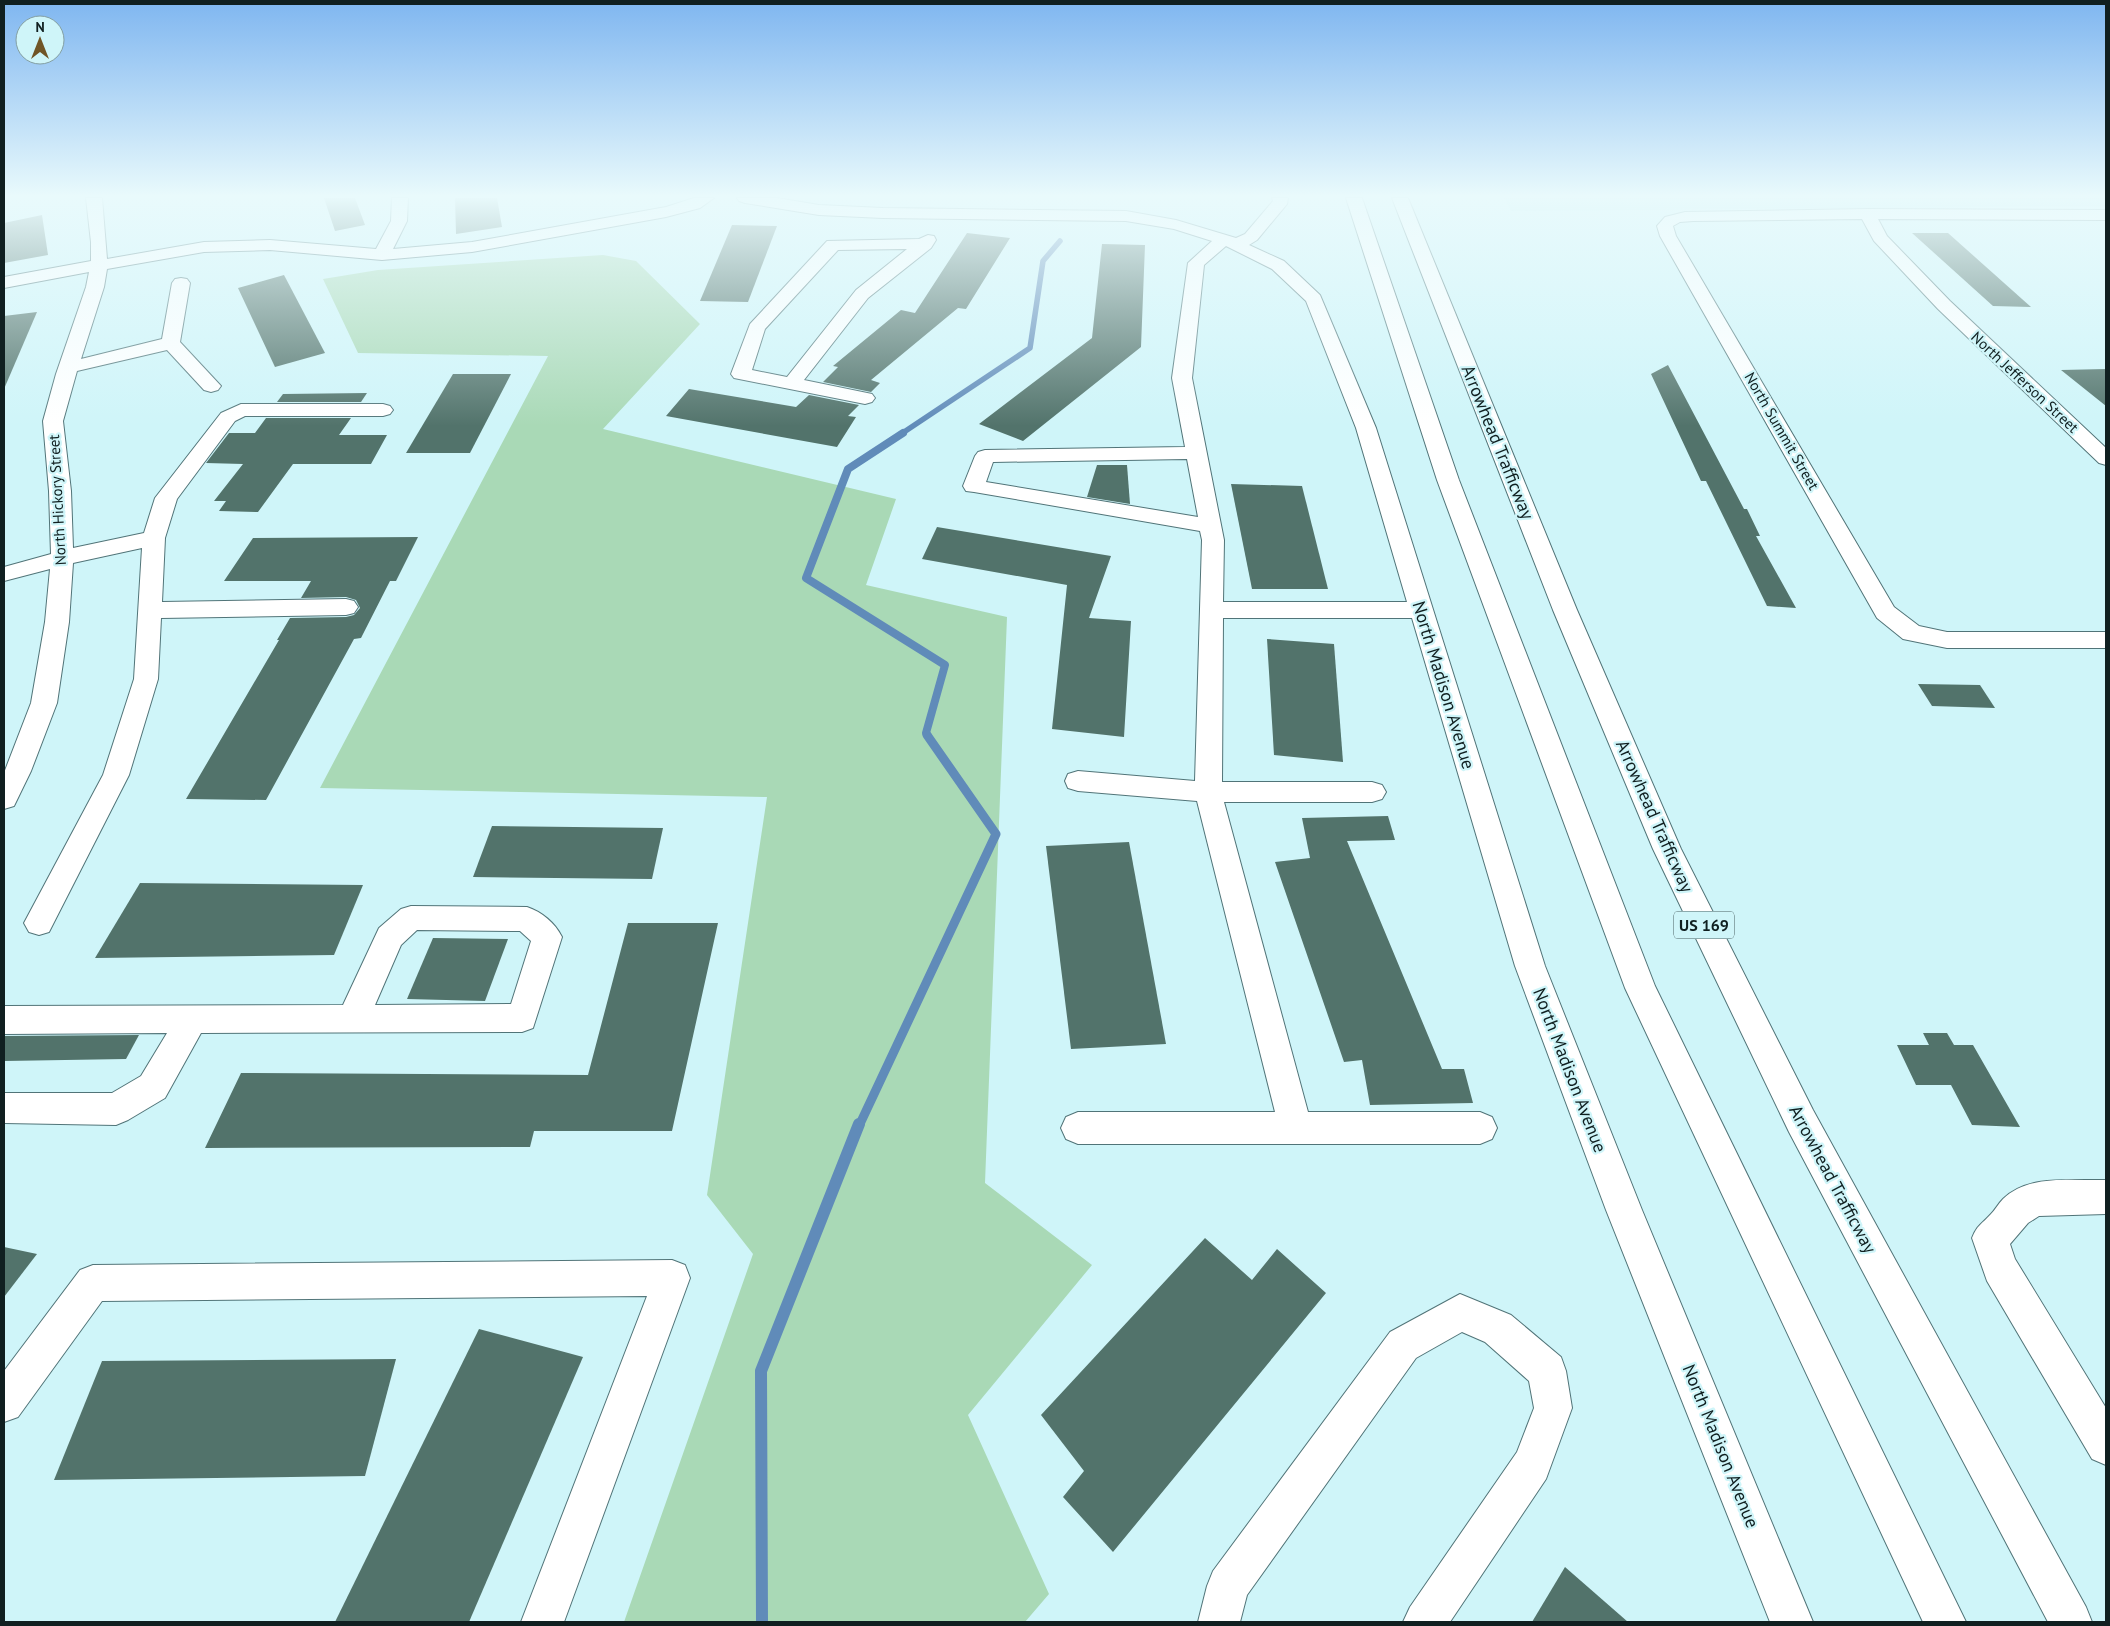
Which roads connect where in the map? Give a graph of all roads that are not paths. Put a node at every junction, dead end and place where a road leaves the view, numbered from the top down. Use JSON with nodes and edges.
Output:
{"nodes":[{"id":1,"x":50,"y":274,"type":"edge"},
{"id":2,"x":97,"y":274,"type":"edge"},
{"id":3,"x":806,"y":274,"type":"edge"},
{"id":4,"x":887,"y":274,"type":"edge"},
{"id":5,"x":1195,"y":274,"type":"edge"},
{"id":6,"x":1287,"y":274,"type":"edge"},
{"id":7,"x":1381,"y":274,"type":"edge"},
{"id":8,"x":1430,"y":274,"type":"edge"},
{"id":9,"x":1690,"y":274,"type":"edge"},
{"id":10,"x":1914,"y":274,"type":"edge"},
{"id":11,"x":4,"y":283,"type":"edge"},
{"id":12,"x":181,"y":283,"type":"dead end"},
{"id":13,"x":172,"y":343,"type":"junction"},
{"id":14,"x":69,"y":367,"type":"junction"},
{"id":15,"x":792,"y":383,"type":"junction"},
{"id":16,"x":211,"y":386,"type":"dead end"},
{"id":17,"x":865,"y":398,"type":"dead end"},
{"id":18,"x":383,"y":410,"type":"dead end"},
{"id":19,"x":1196,"y":453,"type":"junction"},
{"id":20,"x":2106,"y":459,"type":"edge"},
{"id":21,"x":1210,"y":526,"type":"junction"},
{"id":22,"x":154,"y":538,"type":"junction"},
{"id":23,"x":62,"y":558,"type":"junction"},
{"id":24,"x":4,"y":574,"type":"edge"},
{"id":25,"x":346,"y":607,"type":"dead end"},
{"id":26,"x":150,"y":610,"type":"junction"},
{"id":27,"x":1211,"y":610,"type":"junction"},
{"id":28,"x":1421,"y":610,"type":"junction"},
{"id":29,"x":2106,"y":640,"type":"edge"},
{"id":30,"x":14,"y":755,"type":"edge"},
{"id":31,"x":1078,"y":781,"type":"dead end"},
{"id":32,"x":1208,"y":792,"type":"junction"},
{"id":33,"x":1372,"y":792,"type":"dead end"},
{"id":34,"x":4,"y":799,"type":"edge"},
{"id":35,"x":39,"y":923,"type":"dead end"},
{"id":36,"x":4,"y":1020,"type":"edge"},
{"id":37,"x":192,"y":1020,"type":"junction"},
{"id":38,"x":352,"y":1020,"type":"junction"},
{"id":39,"x":4,"y":1108,"type":"edge"},
{"id":40,"x":1078,"y":1128,"type":"dead end"},
{"id":41,"x":1296,"y":1128,"type":"junction"},
{"id":42,"x":1480,"y":1128,"type":"dead end"},
{"id":43,"x":2106,"y":1197,"type":"edge"},
{"id":44,"x":4,"y":1403,"type":"edge"},
{"id":45,"x":2106,"y":1445,"type":"edge"},
{"id":46,"x":543,"y":1622,"type":"edge"},
{"id":47,"x":1219,"y":1622,"type":"edge"},
{"id":48,"x":1425,"y":1622,"type":"edge"},
{"id":49,"x":1792,"y":1622,"type":"edge"},
{"id":50,"x":1945,"y":1622,"type":"edge"},
{"id":51,"x":2070,"y":1622,"type":"edge"}],
"edges":[{"from":1,"to":11,"type":"main road"},
{"from":2,"to":14,"type":"main road","name":"North Hickory Street"},
{"from":3,"to":15,"type":"main road"},
{"from":4,"to":15,"type":"main road"},
{"from":5,"to":19,"type":"main road"},
{"from":6,"to":28,"type":"main road","name":"North Madison Avenue"},
{"from":7,"to":50,"type":"main road"},
{"from":8,"to":51,"type":"main road","name":"Arrowhead Trafficway","number":"US 169"},
{"from":9,"to":29,"type":"main road","name":"North Summit Street"},
{"from":10,"to":20,"type":"main road","name":"North Jefferson Street"},
{"from":12,"to":13,"type":"main road"},
{"from":13,"to":14,"type":"main road"},
{"from":13,"to":16,"type":"main road"},
{"from":14,"to":23,"type":"main road","name":"North Hickory Street"},
{"from":15,"to":17,"type":"main road"},
{"from":18,"to":22,"type":"main road"},
{"from":19,"to":21,"type":"main road"},
{"from":19,"to":21,"type":"main road"},
{"from":21,"to":27,"type":"main road"},
{"from":22,"to":23,"type":"main road"},
{"from":22,"to":26,"type":"main road"},
{"from":23,"to":24,"type":"main road"},
{"from":23,"to":30,"type":"main road","name":"North Hickory Street"},
{"from":25,"to":26,"type":"main road"},
{"from":26,"to":35,"type":"main road"},
{"from":27,"to":28,"type":"main road"},
{"from":27,"to":32,"type":"main road"},
{"from":28,"to":49,"type":"main road","name":"North Madison Avenue"},
{"from":30,"to":34,"type":"main road","name":"North Hickory Street"},
{"from":31,"to":32,"type":"main road"},
{"from":32,"to":33,"type":"main road"},
{"from":32,"to":41,"type":"main road"},
{"from":36,"to":37,"type":"main road"},
{"from":37,"to":38,"type":"main road"},
{"from":37,"to":39,"type":"main road"},
{"from":38,"to":38,"type":"main road"},
{"from":40,"to":41,"type":"main road"},
{"from":41,"to":42,"type":"main road"},
{"from":43,"to":45,"type":"main road"},
{"from":44,"to":46,"type":"main road"},
{"from":47,"to":48,"type":"main road"}]}
